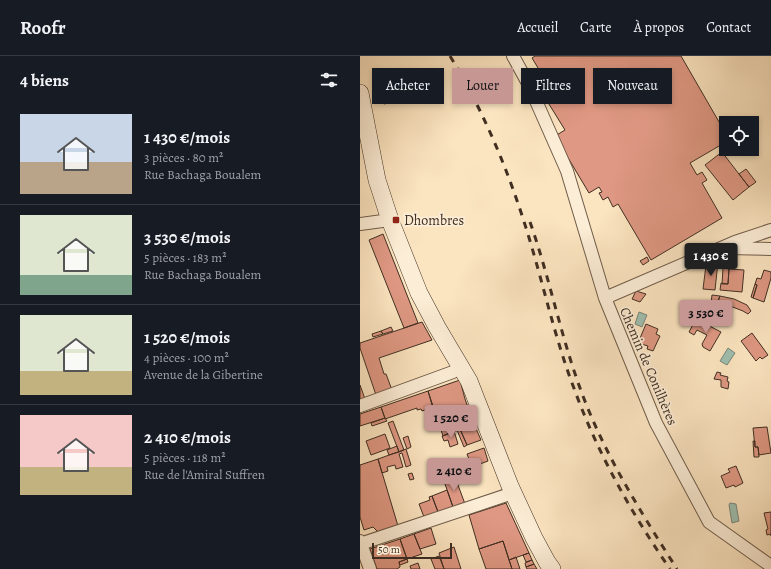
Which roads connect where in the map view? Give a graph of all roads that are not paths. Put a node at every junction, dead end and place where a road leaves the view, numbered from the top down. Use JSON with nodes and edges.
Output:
{"nodes":[{"id":1,"x":513,"y":56,"type":"edge"},
{"id":2,"x":360,"y":93,"type":"edge"},
{"id":3,"x":390,"y":220,"type":"junction"},
{"id":4,"x":360,"y":224,"type":"edge"},
{"id":5,"x":771,"y":230,"type":"edge"},
{"id":6,"x":722,"y":248,"type":"junction"},
{"id":7,"x":771,"y":249,"type":"edge"},
{"id":8,"x":604,"y":298,"type":"junction"},
{"id":9,"x":462,"y":367,"type":"junction"},
{"id":10,"x":360,"y":406,"type":"edge"},
{"id":11,"x":513,"y":493,"type":"junction"},
{"id":12,"x":360,"y":543,"type":"edge"},
{"id":13,"x":771,"y":566,"type":"edge"},
{"id":14,"x":553,"y":567,"type":"edge"},
{"id":15,"x":370,"y":569,"type":"edge"}],
"edges":[{"from":1,"to":8,"type":"street","name":"Chemin de Conilhères"},
{"from":2,"to":3,"type":"main road"},
{"from":3,"to":4,"type":"street"},
{"from":3,"to":9,"type":"main road"},
{"from":5,"to":6,"type":"street"},
{"from":6,"to":7,"type":"street"},
{"from":6,"to":8,"type":"street"},
{"from":8,"to":13,"type":"street","name":"Chemin de Conilhères"},
{"from":9,"to":10,"type":"street"},
{"from":9,"to":11,"type":"main road"},
{"from":11,"to":12,"type":"street"},
{"from":11,"to":14,"type":"main road"},
{"from":12,"to":15,"type":"street"}]}
